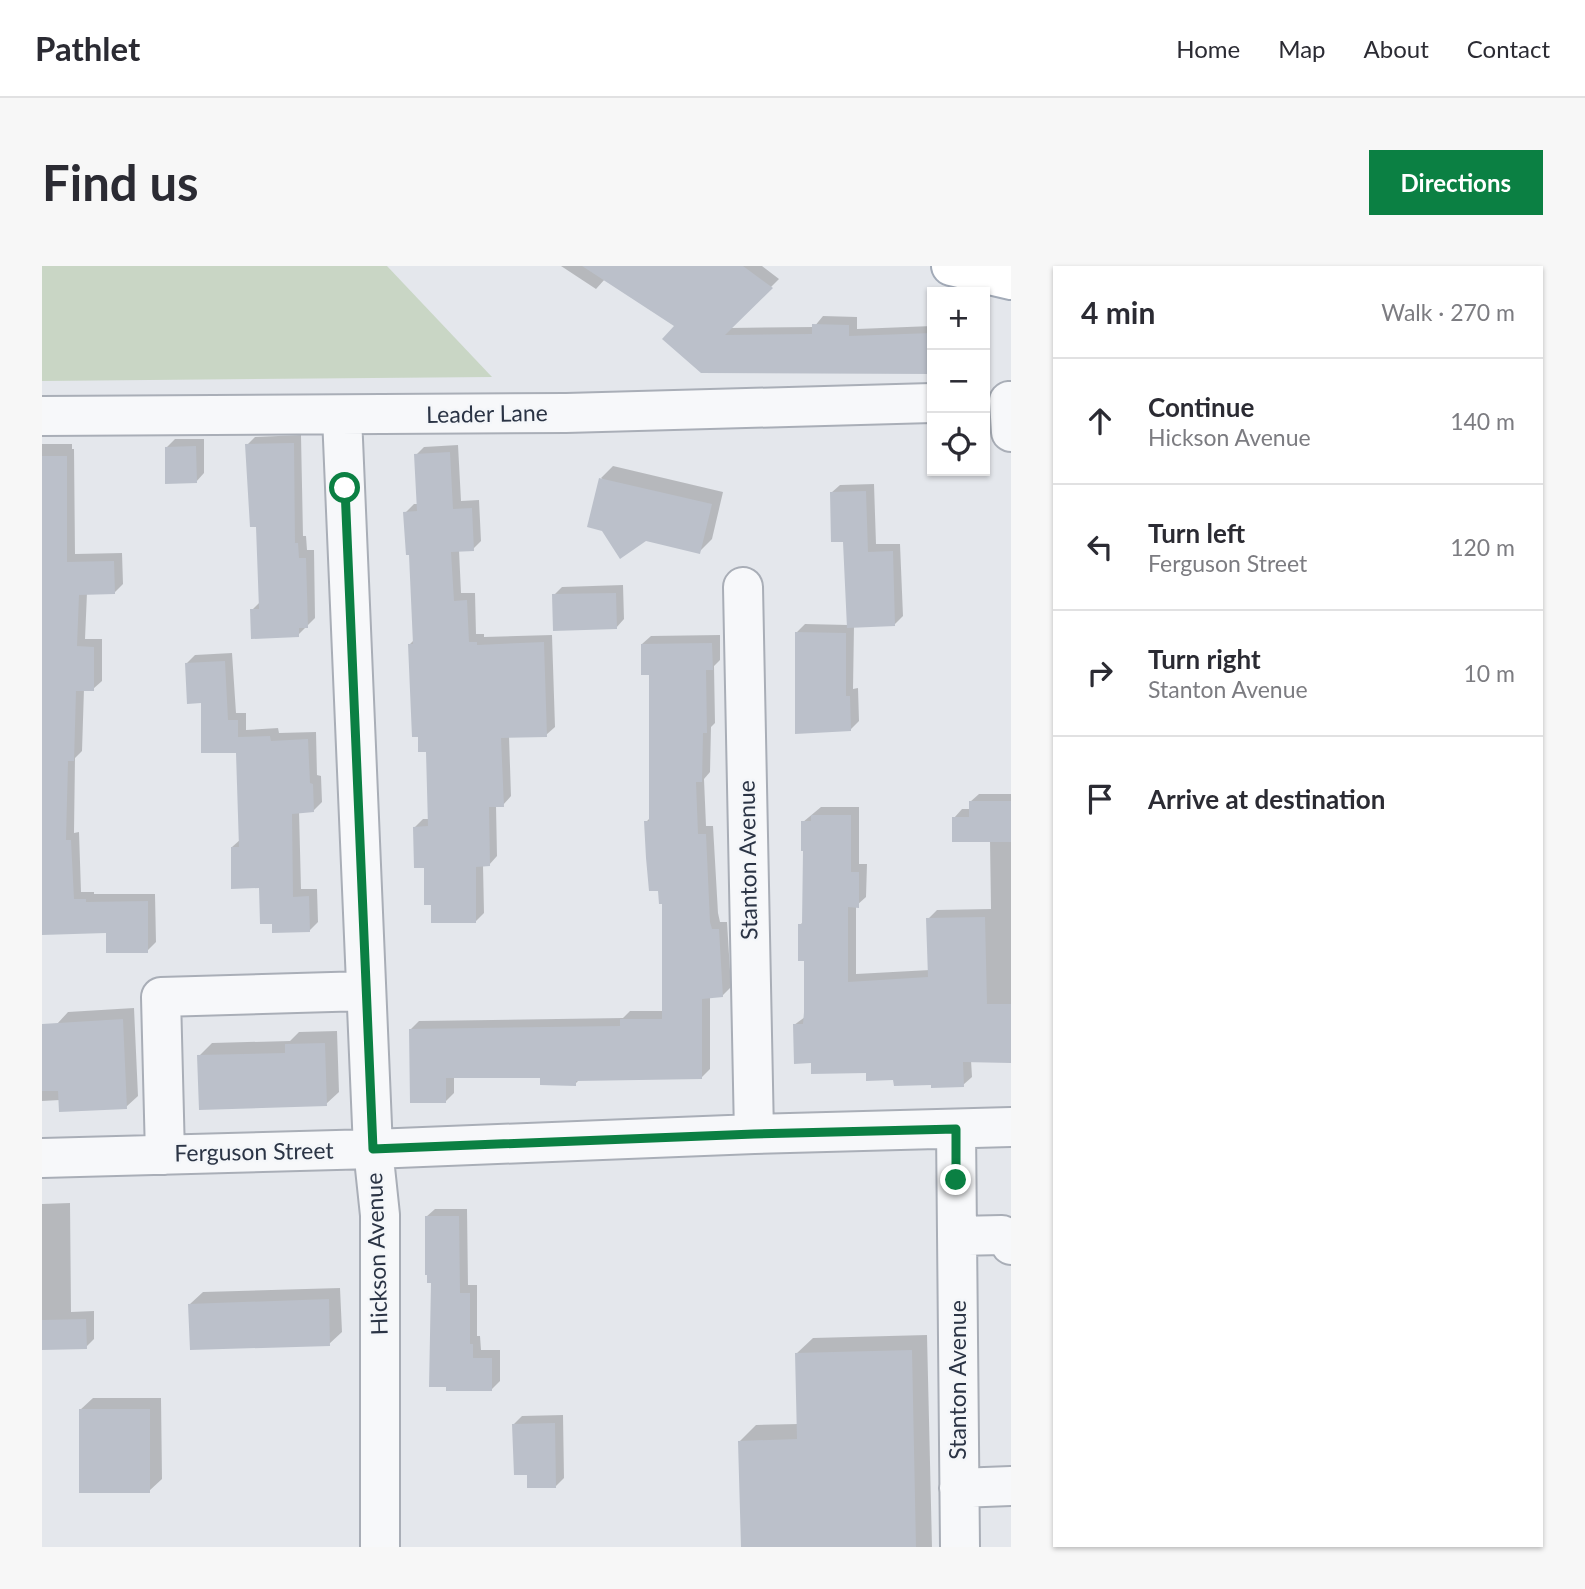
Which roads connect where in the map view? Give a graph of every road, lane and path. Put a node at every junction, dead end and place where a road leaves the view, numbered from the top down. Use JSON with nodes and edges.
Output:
{"nodes":[{"id":1,"x":951,"y":266,"type":"edge"},
{"id":2,"x":1011,"y":280,"type":"edge"},
{"id":3,"x":927,"y":403,"type":"edge"},
{"id":4,"x":42,"y":416,"type":"edge"},
{"id":5,"x":342,"y":416,"type":"junction"},
{"id":6,"x":743,"y":587,"type":"dead end"},
{"id":7,"x":366,"y":991,"type":"junction"},
{"id":8,"x":1011,"y":1127,"type":"edge"},
{"id":9,"x":956,"y":1129,"type":"junction"},
{"id":10,"x":754,"y":1134,"type":"junction"},
{"id":11,"x":373,"y":1149,"type":"junction"},
{"id":12,"x":165,"y":1154,"type":"junction"},
{"id":13,"x":42,"y":1158,"type":"edge"},
{"id":14,"x":957,"y":1236,"type":"junction"},
{"id":15,"x":1011,"y":1245,"type":"edge"},
{"id":16,"x":1011,"y":1486,"type":"edge"},
{"id":17,"x":959,"y":1488,"type":"junction"},
{"id":18,"x":380,"y":1547,"type":"edge"},
{"id":19,"x":960,"y":1547,"type":"edge"}],
"edges":[{"from":1,"to":2,"type":"main road"},
{"from":3,"to":5,"type":"street","name":"Leader Lane"},
{"from":4,"to":5,"type":"street","name":"Leader Lane"},
{"from":5,"to":7,"type":"street","name":"Hickson Avenue"},
{"from":6,"to":10,"type":"street","name":"Stanton Avenue"},
{"from":7,"to":11,"type":"street","name":"Hickson Avenue"},
{"from":7,"to":12,"type":"street"},
{"from":8,"to":9,"type":"street","name":"Ferguson Street"},
{"from":9,"to":10,"type":"street","name":"Ferguson Street"},
{"from":9,"to":14,"type":"street","name":"Stanton Avenue"},
{"from":10,"to":11,"type":"street","name":"Ferguson Street"},
{"from":11,"to":12,"type":"street","name":"Ferguson Street"},
{"from":11,"to":18,"type":"street","name":"Hickson Avenue"},
{"from":12,"to":13,"type":"street","name":"Ferguson Street"},
{"from":14,"to":15,"type":"street"},
{"from":14,"to":17,"type":"street","name":"Stanton Avenue"},
{"from":16,"to":17,"type":"street"},
{"from":17,"to":19,"type":"street","name":"Stanton Avenue"}]}
